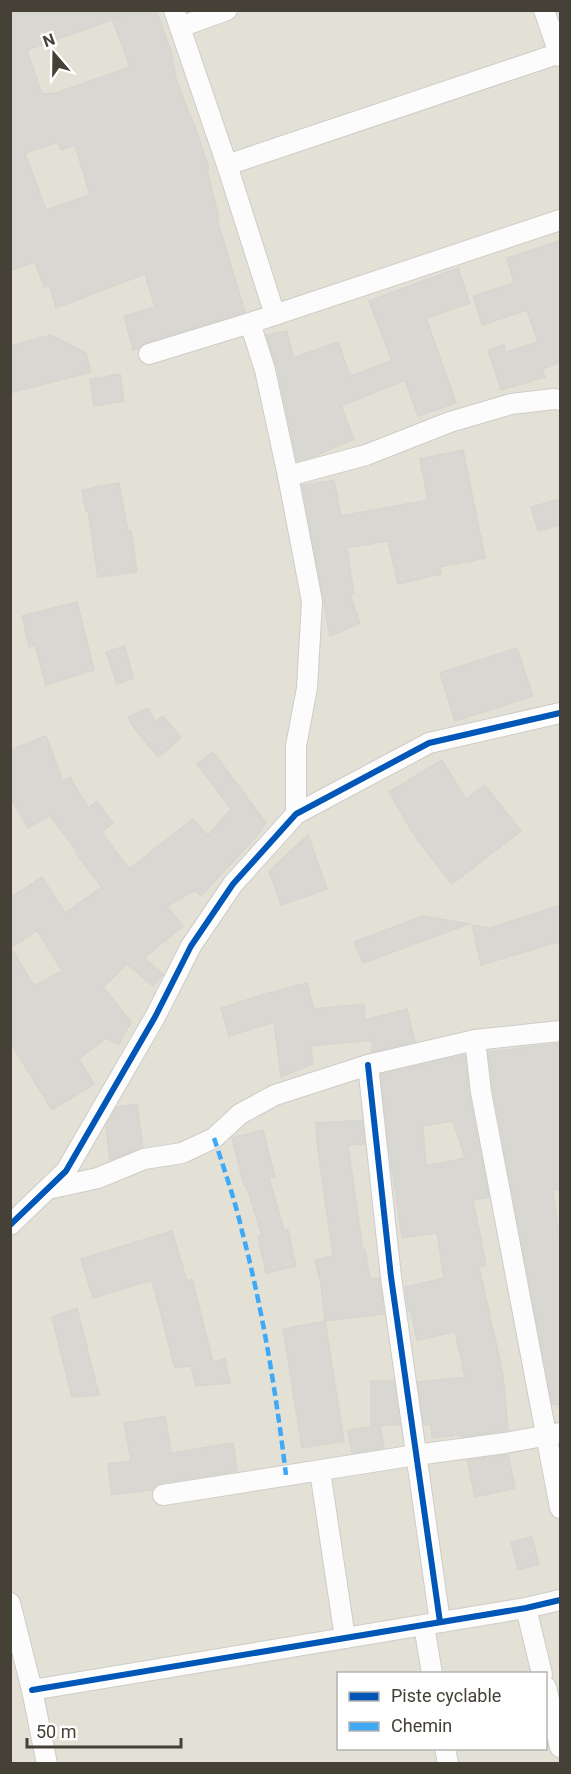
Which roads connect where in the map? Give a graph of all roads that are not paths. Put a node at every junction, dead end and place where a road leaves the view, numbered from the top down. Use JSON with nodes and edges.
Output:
{"nodes":[{"id":1,"x":227,"y":10,"type":"edge"},
{"id":2,"x":544,"y":10,"type":"edge"},
{"id":3,"x":177,"y":19,"type":"edge"},
{"id":4,"x":560,"y":55,"type":"edge"},
{"id":5,"x":227,"y":165,"type":"junction"},
{"id":6,"x":561,"y":220,"type":"edge"},
{"id":7,"x":275,"y":315,"type":"junction"},
{"id":8,"x":250,"y":323,"type":"junction"},
{"id":9,"x":149,"y":354,"type":"dead end"},
{"id":10,"x":561,"y":400,"type":"edge"},
{"id":11,"x":288,"y":476,"type":"junction"},
{"id":12,"x":561,"y":713,"type":"edge"},
{"id":13,"x":296,"y":814,"type":"junction"},
{"id":14,"x":561,"y":1031,"type":"edge"},
{"id":15,"x":475,"y":1041,"type":"junction"},
{"id":16,"x":368,"y":1065,"type":"junction"},
{"id":17,"x":48,"y":1189,"type":"junction"},
{"id":18,"x":10,"y":1225,"type":"edge"},
{"id":19,"x":553,"y":1434,"type":"edge"},
{"id":20,"x":416,"y":1455,"type":"junction"},
{"id":21,"x":320,"y":1471,"type":"junction"},
{"id":22,"x":163,"y":1495,"type":"dead end"},
{"id":23,"x":561,"y":1508,"type":"edge"},
{"id":24,"x":561,"y":1599,"type":"edge"},
{"id":25,"x":10,"y":1603,"type":"edge"},
{"id":26,"x":526,"y":1608,"type":"junction"},
{"id":27,"x":432,"y":1623,"type":"junction"},
{"id":28,"x":345,"y":1638,"type":"junction"},
{"id":29,"x":432,"y":1672,"type":"edge"},
{"id":30,"x":542,"y":1672,"type":"edge"},
{"id":31,"x":32,"y":1690,"type":"junction"},
{"id":32,"x":547,"y":1691,"type":"edge"},
{"id":33,"x":561,"y":1747,"type":"edge"},
{"id":34,"x":47,"y":1764,"type":"edge"}],
"edges":[{"from":1,"to":3,"type":"street"},
{"from":2,"to":4,"type":"street"},
{"from":3,"to":5,"type":"street"},
{"from":4,"to":5,"type":"street"},
{"from":5,"to":7,"type":"street"},
{"from":6,"to":7,"type":"street"},
{"from":7,"to":8,"type":"street"},
{"from":8,"to":9,"type":"street"},
{"from":8,"to":11,"type":"street"},
{"from":10,"to":11,"type":"street"},
{"from":11,"to":13,"type":"street"},
{"from":12,"to":13,"type":"street"},
{"from":13,"to":17,"type":"street"},
{"from":14,"to":15,"type":"street"},
{"from":15,"to":16,"type":"street"},
{"from":15,"to":19,"type":"street"},
{"from":16,"to":17,"type":"street"},
{"from":16,"to":20,"type":"street"},
{"from":17,"to":18,"type":"street"},
{"from":19,"to":20,"type":"street"},
{"from":19,"to":23,"type":"street"},
{"from":20,"to":21,"type":"street"},
{"from":20,"to":27,"type":"street"},
{"from":21,"to":22,"type":"street"},
{"from":21,"to":28,"type":"street"},
{"from":24,"to":26,"type":"street"},
{"from":25,"to":31,"type":"street"},
{"from":26,"to":27,"type":"street"},
{"from":26,"to":30,"type":"street"},
{"from":27,"to":28,"type":"street"},
{"from":27,"to":29,"type":"street"},
{"from":28,"to":31,"type":"street"},
{"from":31,"to":34,"type":"street"},
{"from":32,"to":33,"type":"street"}]}
